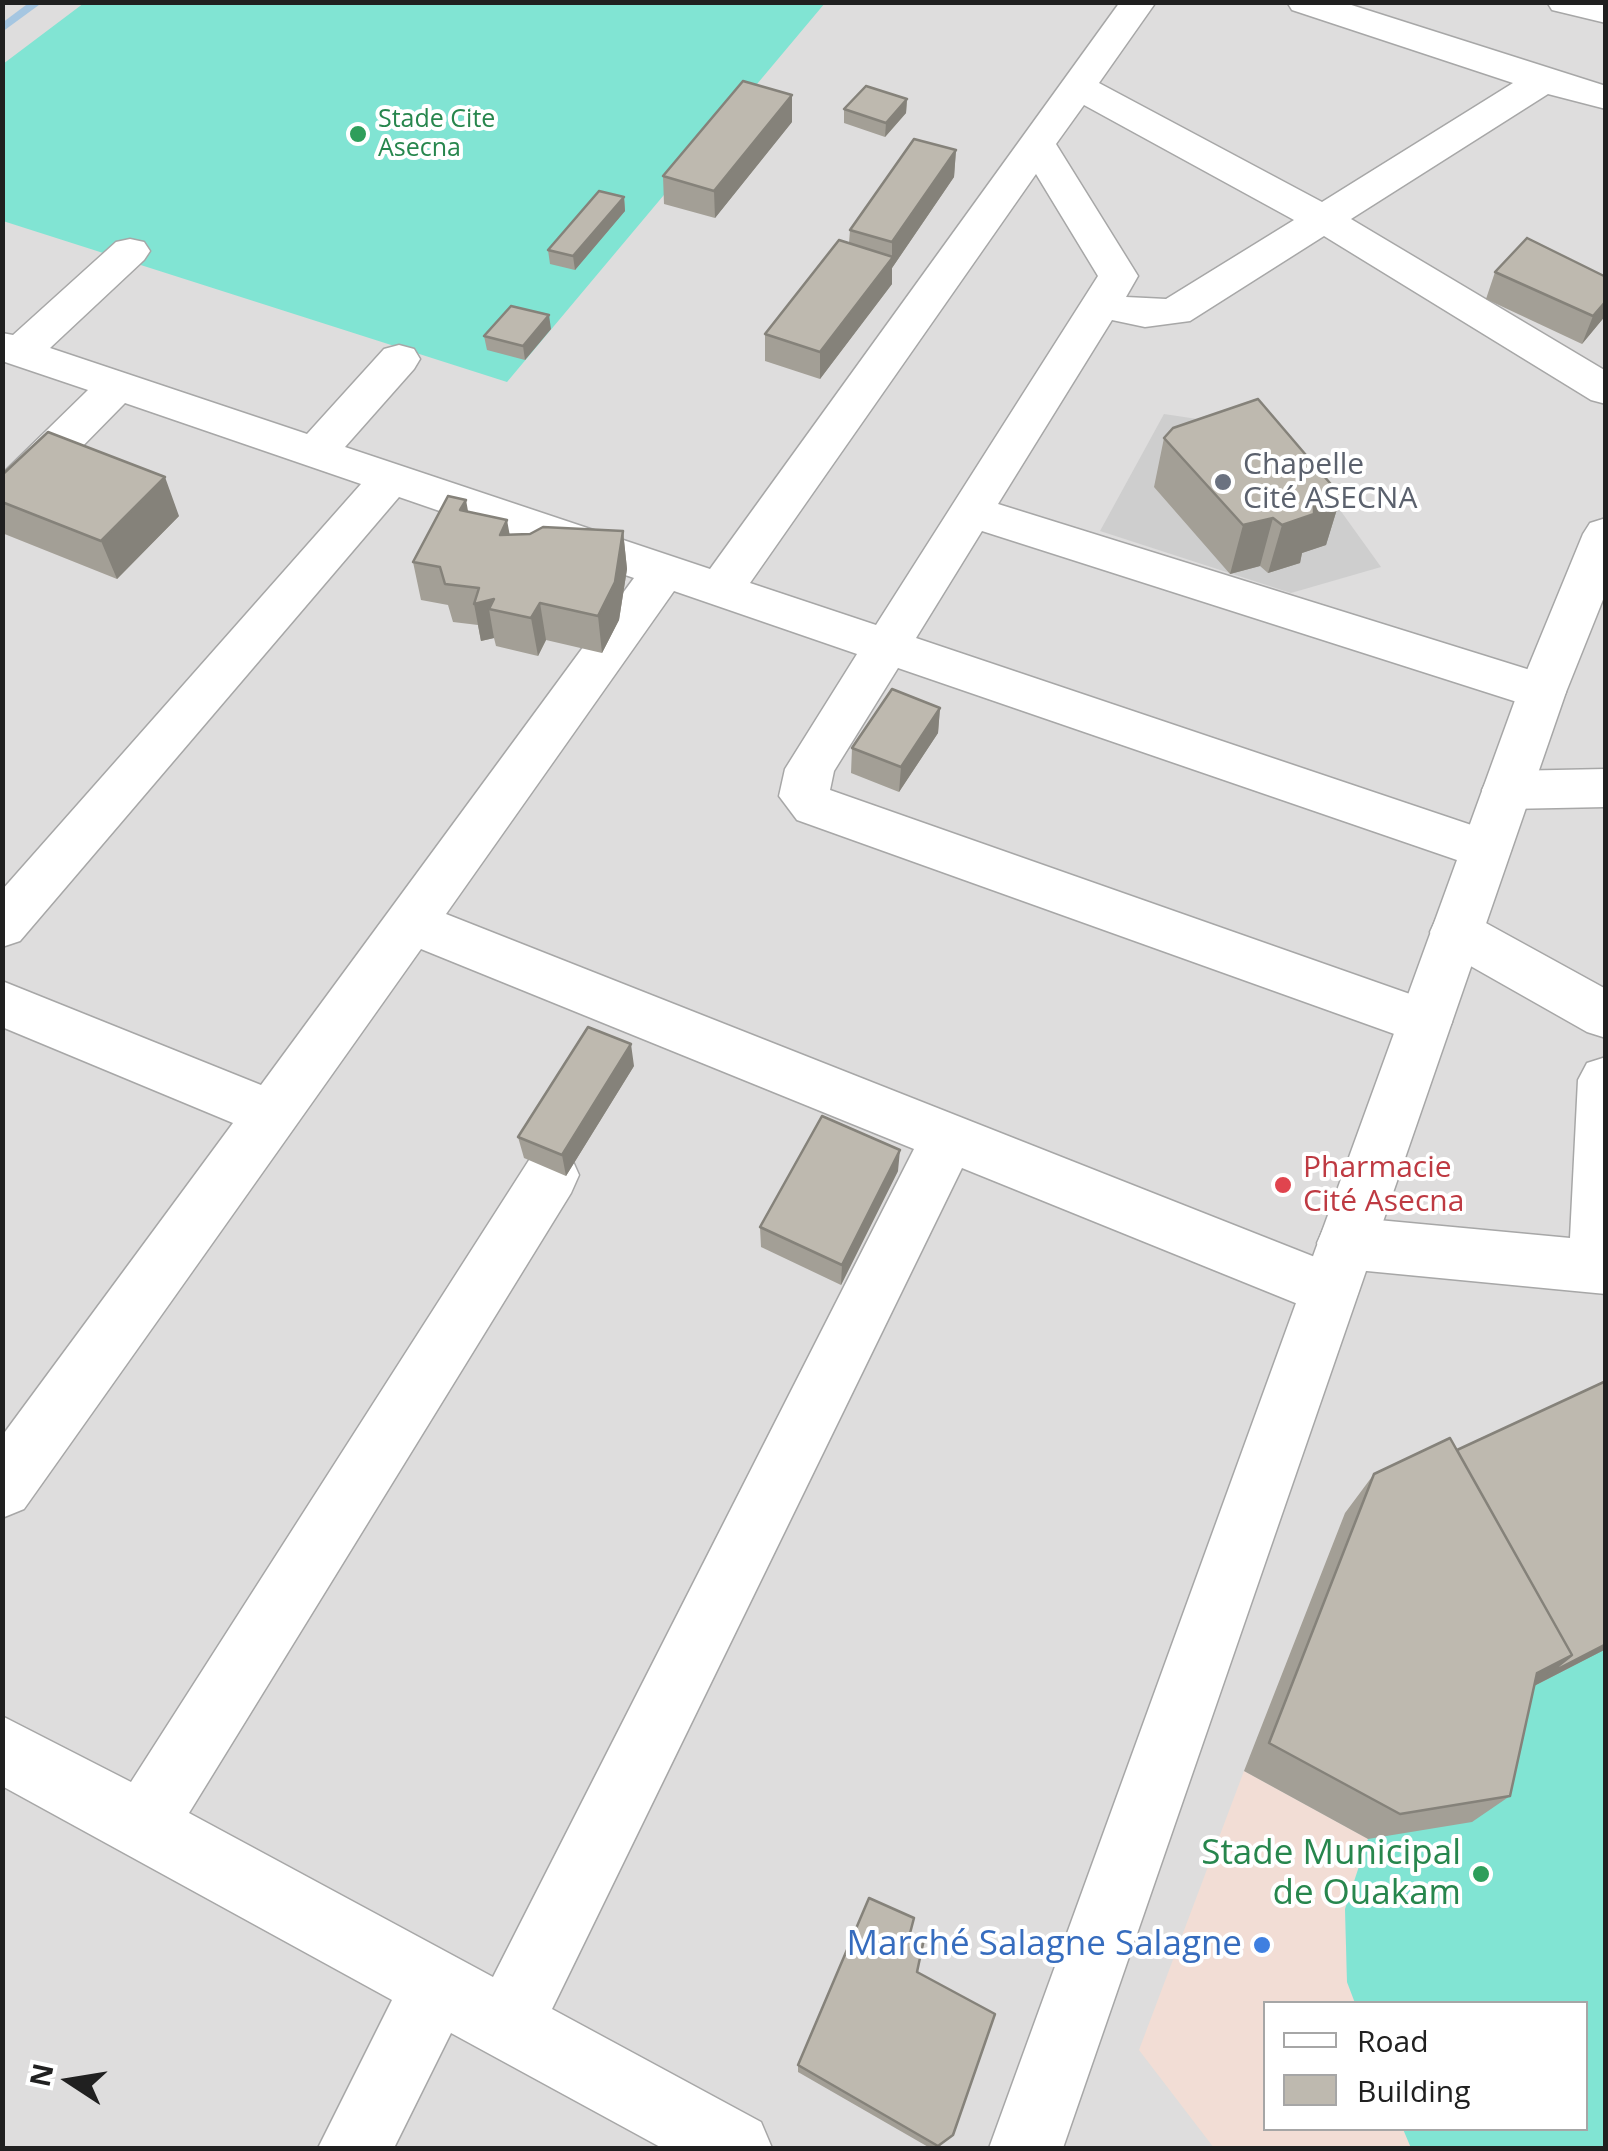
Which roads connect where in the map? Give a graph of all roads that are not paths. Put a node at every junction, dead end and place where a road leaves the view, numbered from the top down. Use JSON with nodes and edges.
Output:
{"nodes":[{"id":1,"x":1138,"y":2,"type":"edge"},
{"id":2,"x":1305,"y":2,"type":"edge"},
{"id":3,"x":1565,"y":2,"type":"edge"},
{"id":4,"x":1606,"y":12,"type":"edge"},
{"id":5,"x":1542,"y":81,"type":"junction"},
{"id":6,"x":1078,"y":87,"type":"junction"},
{"id":7,"x":1606,"y":98,"type":"edge"},
{"id":8,"x":1038,"y":144,"type":"junction"},
{"id":9,"x":1325,"y":220,"type":"junction"},
{"id":10,"x":130,"y":251,"type":"dead end"},
{"id":11,"x":1100,"y":304,"type":"junction"},
{"id":12,"x":12,"y":349,"type":"edge"},
{"id":13,"x":399,"y":359,"type":"dead end"},
{"id":14,"x":118,"y":385,"type":"junction"},
{"id":15,"x":1606,"y":390,"type":"edge"},
{"id":16,"x":316,"y":452,"type":"junction"},
{"id":17,"x":391,"y":478,"type":"junction"},
{"id":18,"x":2,"y":500,"type":"edge"},
{"id":19,"x":971,"y":512,"type":"junction"},
{"id":20,"x":1606,"y":534,"type":"edge"},
{"id":21,"x":664,"y":571,"type":"junction"},
{"id":22,"x":720,"y":590,"type":"junction"},
{"id":23,"x":888,"y":647,"type":"junction"},
{"id":24,"x":1542,"y":692,"type":"junction"},
{"id":25,"x":1606,"y":788,"type":"edge"},
{"id":26,"x":1507,"y":790,"type":"junction"},
{"id":27,"x":1486,"y":850,"type":"junction"},
{"id":28,"x":410,"y":922,"type":"junction"},
{"id":29,"x":2,"y":926,"type":"edge"},
{"id":30,"x":1456,"y":932,"type":"junction"},
{"id":31,"x":2,"y":1003,"type":"edge"},
{"id":32,"x":1606,"y":1016,"type":"edge"},
{"id":33,"x":1424,"y":1022,"type":"junction"},
{"id":34,"x":1606,"y":1080,"type":"edge"},
{"id":35,"x":272,"y":1114,"type":"junction"},
{"id":36,"x":948,"y":1138,"type":"junction"},
{"id":37,"x":551,"y":1175,"type":"edge"},
{"id":38,"x":1338,"y":1266,"type":"junction"},
{"id":39,"x":1602,"y":1268,"type":"edge"},
{"id":40,"x":2,"y":1488,"type":"edge"},
{"id":41,"x":3,"y":1750,"type":"edge"},
{"id":42,"x":143,"y":1825,"type":"junction"},
{"id":43,"x":438,"y":1986,"type":"junction"},
{"id":44,"x":507,"y":2024,"type":"junction"},
{"id":45,"x":355,"y":2148,"type":"edge"},
{"id":46,"x":735,"y":2148,"type":"edge"},
{"id":47,"x":1026,"y":2148,"type":"edge"}],
"edges":[{"from":1,"to":6,"type":"street"},
{"from":2,"to":5,"type":"street"},
{"from":3,"to":4,"type":"street"},
{"from":5,"to":7,"type":"street"},
{"from":5,"to":9,"type":"street"},
{"from":6,"to":8,"type":"street"},
{"from":6,"to":9,"type":"street"},
{"from":8,"to":11,"type":"street"},
{"from":8,"to":22,"type":"street"},
{"from":9,"to":11,"type":"street"},
{"from":9,"to":15,"type":"street"},
{"from":10,"to":12,"type":"street"},
{"from":11,"to":19,"type":"street"},
{"from":12,"to":14,"type":"street"},
{"from":13,"to":16,"type":"street"},
{"from":14,"to":16,"type":"street"},
{"from":14,"to":18,"type":"street"},
{"from":16,"to":17,"type":"street"},
{"from":17,"to":21,"type":"street"},
{"from":17,"to":29,"type":"street"},
{"from":19,"to":23,"type":"street"},
{"from":19,"to":24,"type":"street"},
{"from":20,"to":24,"type":"street"},
{"from":21,"to":22,"type":"street"},
{"from":21,"to":28,"type":"street"},
{"from":22,"to":23,"type":"street"},
{"from":23,"to":27,"type":"street"},
{"from":23,"to":33,"type":"street"},
{"from":24,"to":26,"type":"street"},
{"from":25,"to":26,"type":"street"},
{"from":26,"to":27,"type":"street"},
{"from":27,"to":30,"type":"street"},
{"from":28,"to":35,"type":"street"},
{"from":28,"to":36,"type":"street"},
{"from":30,"to":32,"type":"street"},
{"from":30,"to":33,"type":"street"},
{"from":31,"to":35,"type":"street"},
{"from":33,"to":38,"type":"street"},
{"from":34,"to":39,"type":"street"},
{"from":35,"to":40,"type":"street"},
{"from":36,"to":38,"type":"street"},
{"from":36,"to":44,"type":"street"},
{"from":37,"to":42,"type":"street"},
{"from":38,"to":39,"type":"street"},
{"from":38,"to":47,"type":"street"},
{"from":41,"to":42,"type":"street"},
{"from":42,"to":43,"type":"street"},
{"from":43,"to":44,"type":"street"},
{"from":43,"to":45,"type":"street"},
{"from":44,"to":46,"type":"street"}]}
